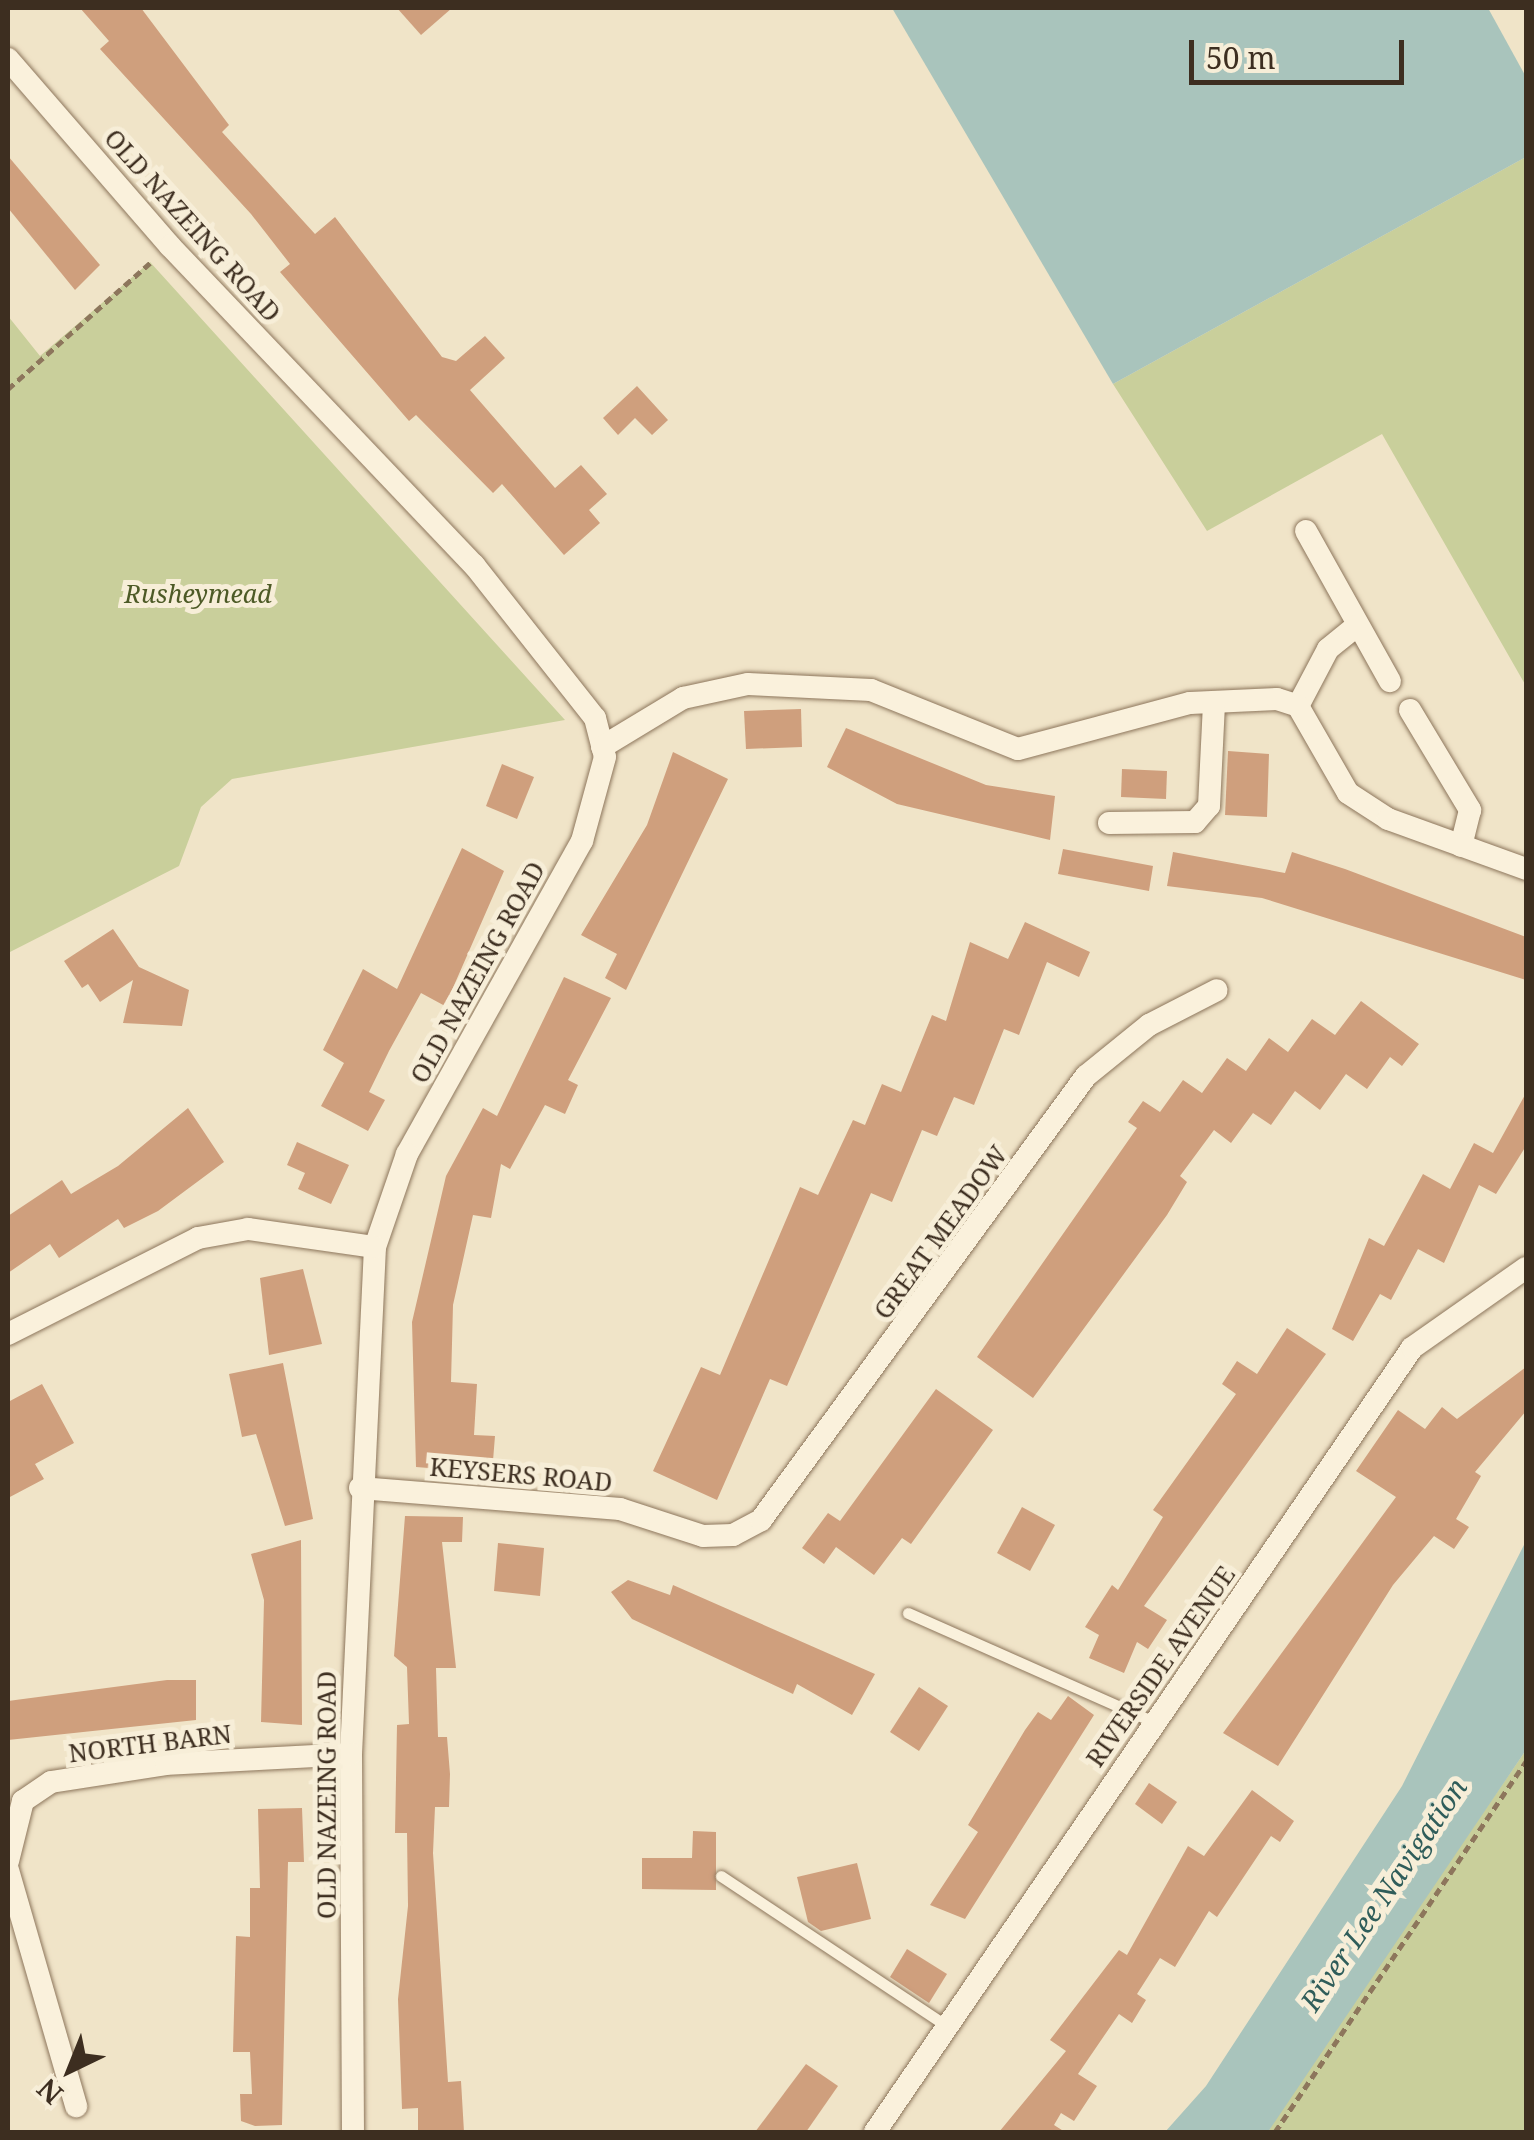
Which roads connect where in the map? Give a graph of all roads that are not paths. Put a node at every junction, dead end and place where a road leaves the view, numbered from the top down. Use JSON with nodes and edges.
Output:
{"nodes":[{"id":1,"x":8,"y":60,"type":"edge"},
{"id":2,"x":1306,"y":531,"type":"dead end"},
{"id":3,"x":1356,"y":626,"type":"junction"},
{"id":4,"x":1390,"y":681,"type":"dead end"},
{"id":5,"x":1214,"y":702,"type":"junction"},
{"id":6,"x":1298,"y":706,"type":"junction"},
{"id":7,"x":1410,"y":710,"type":"dead end"},
{"id":8,"x":602,"y":746,"type":"junction"},
{"id":9,"x":1108,"y":823,"type":"dead end"},
{"id":10,"x":1462,"y":846,"type":"junction"},
{"id":11,"x":1526,"y":869,"type":"edge"},
{"id":12,"x":1217,"y":990,"type":"dead end"},
{"id":13,"x":375,"y":1247,"type":"junction"},
{"id":14,"x":1526,"y":1268,"type":"edge"},
{"id":15,"x":8,"y":1334,"type":"edge"},
{"id":16,"x":360,"y":1488,"type":"junction"},
{"id":17,"x":733,"y":1535,"type":"joint"},
{"id":18,"x":908,"y":1613,"type":"dead end"},
{"id":19,"x":1154,"y":1722,"type":"junction"},
{"id":20,"x":352,"y":1754,"type":"junction"},
{"id":21,"x":8,"y":1860,"type":"edge"},
{"id":22,"x":8,"y":1870,"type":"edge"},
{"id":23,"x":721,"y":1876,"type":"dead end"},
{"id":24,"x":947,"y":2026,"type":"junction"},
{"id":25,"x":76,"y":2106,"type":"dead end"},
{"id":26,"x":353,"y":2132,"type":"edge"},
{"id":27,"x":875,"y":2132,"type":"edge"}],
"edges":[{"from":1,"to":8,"type":"street","name":"OLD NAZEING ROAD"},
{"from":2,"to":3,"type":"street"},
{"from":3,"to":4,"type":"street"},
{"from":3,"to":6,"type":"street"},
{"from":5,"to":6,"type":"street"},
{"from":5,"to":8,"type":"street"},
{"from":5,"to":9,"type":"street"},
{"from":6,"to":10,"type":"street"},
{"from":7,"to":10,"type":"street"},
{"from":8,"to":13,"type":"street","name":"OLD NAZEING ROAD"},
{"from":10,"to":11,"type":"street"},
{"from":12,"to":17,"type":"street","name":"GREAT MEADOW"},
{"from":13,"to":15,"type":"street"},
{"from":13,"to":16,"type":"street","name":"OLD NAZEING ROAD"},
{"from":14,"to":19,"type":"street","name":"RIVERSIDE AVENUE"},
{"from":16,"to":17,"type":"street","name":"KEYSERS ROAD"},
{"from":16,"to":20,"type":"street","name":"OLD NAZEING ROAD"},
{"from":18,"to":19,"type":"lane"},
{"from":19,"to":24,"type":"street","name":"RIVERSIDE AVENUE"},
{"from":20,"to":21,"type":"street","name":"NORTH BARN"},
{"from":20,"to":26,"type":"street","name":"OLD NAZEING ROAD"},
{"from":22,"to":25,"type":"street"},
{"from":23,"to":24,"type":"lane"},
{"from":24,"to":27,"type":"street","name":"RIVERSIDE AVENUE"}]}
